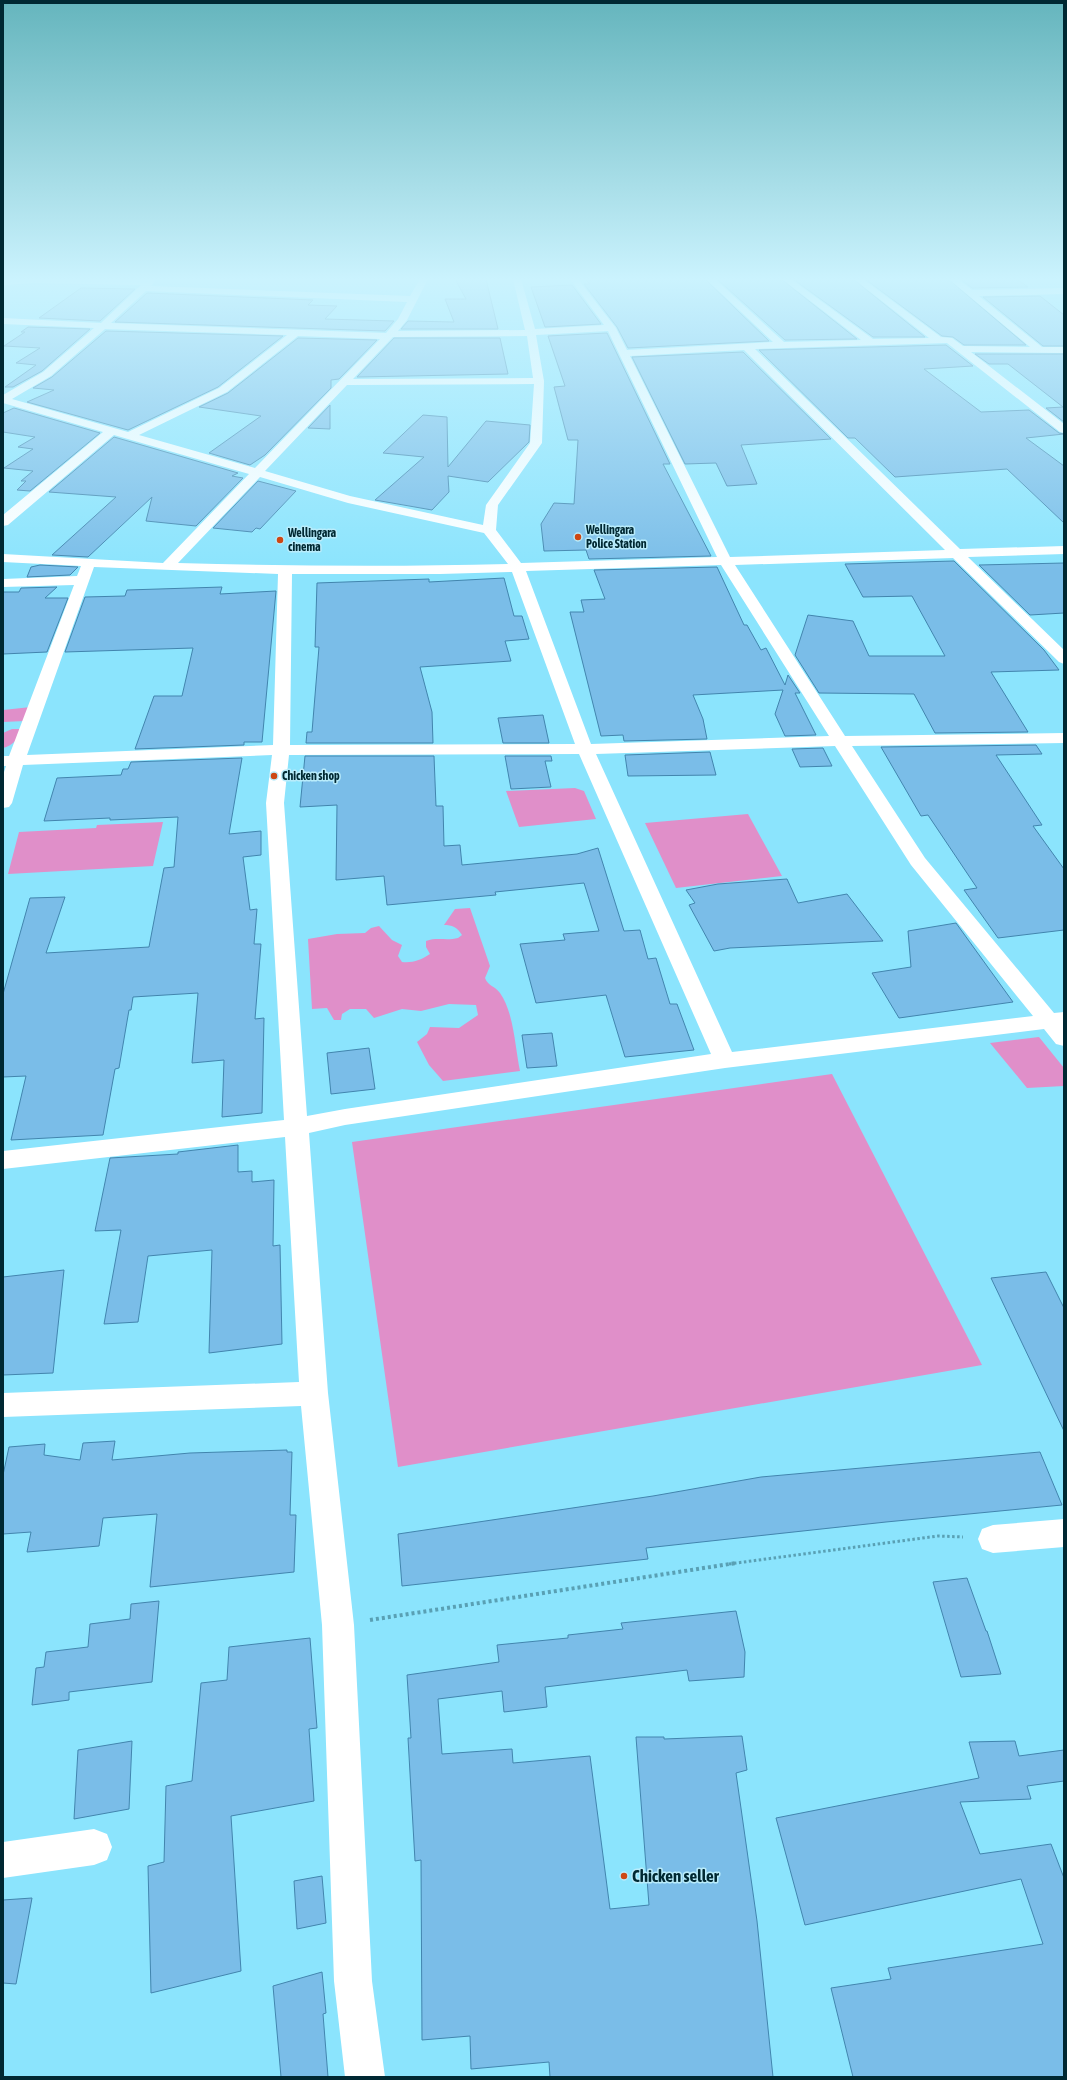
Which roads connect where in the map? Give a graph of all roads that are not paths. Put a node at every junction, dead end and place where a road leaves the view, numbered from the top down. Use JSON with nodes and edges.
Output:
{"nodes":[{"id":1,"x":44,"y":376,"type":"edge"},
{"id":2,"x":241,"y":376,"type":"edge"},
{"id":3,"x":350,"y":376,"type":"edge"},
{"id":4,"x":538,"y":376,"type":"edge"},
{"id":5,"x":635,"y":376,"type":"edge"},
{"id":6,"x":776,"y":376,"type":"edge"},
{"id":7,"x":995,"y":376,"type":"edge"},
{"id":8,"x":539,"y":380,"type":"junction"},
{"id":9,"x":344,"y":382,"type":"junction"},
{"id":10,"x":3,"y":400,"type":"edge"},
{"id":11,"x":1040,"y":412,"type":"junction"},
{"id":12,"x":1056,"y":412,"type":"dead end"},
{"id":13,"x":1064,"y":430,"type":"edge"},
{"id":14,"x":112,"y":431,"type":"junction"},
{"id":15,"x":130,"y":436,"type":"junction"},
{"id":16,"x":257,"y":474,"type":"junction"},
{"id":17,"x":3,"y":522,"type":"edge"},
{"id":18,"x":489,"y":530,"type":"junction"},
{"id":19,"x":1064,"y":550,"type":"edge"},
{"id":20,"x":956,"y":553,"type":"junction"},
{"id":21,"x":3,"y":558,"type":"edge"},
{"id":22,"x":725,"y":560,"type":"junction"},
{"id":23,"x":89,"y":562,"type":"junction"},
{"id":24,"x":167,"y":567,"type":"junction"},
{"id":25,"x":518,"y":568,"type":"junction"},
{"id":26,"x":285,"y":570,"type":"junction"},
{"id":27,"x":82,"y":580,"type":"junction"},
{"id":28,"x":3,"y":583,"type":"edge"},
{"id":29,"x":1064,"y":659,"type":"edge"},
{"id":30,"x":1064,"y":738,"type":"edge"},
{"id":31,"x":840,"y":741,"type":"junction"},
{"id":32,"x":585,"y":749,"type":"junction"},
{"id":33,"x":281,"y":750,"type":"junction"},
{"id":34,"x":9,"y":761,"type":"edge"},
{"id":35,"x":3,"y":803,"type":"edge"},
{"id":36,"x":1057,"y":1020,"type":"edge"},
{"id":37,"x":1064,"y":1039,"type":"edge"},
{"id":38,"x":726,"y":1060,"type":"junction"},
{"id":39,"x":297,"y":1127,"type":"junction"},
{"id":40,"x":3,"y":1160,"type":"edge"},
{"id":41,"x":314,"y":1393,"type":"junction"},
{"id":42,"x":3,"y":1405,"type":"edge"},
{"id":43,"x":1064,"y":1533,"type":"edge"},
{"id":44,"x":993,"y":1539,"type":"road end"},
{"id":45,"x":94,"y":1847,"type":"dead end"},
{"id":46,"x":3,"y":1860,"type":"edge"},
{"id":47,"x":365,"y":2077,"type":"edge"}],
"edges":[{"from":1,"to":10,"type":"street"},
{"from":2,"to":15,"type":"street"},
{"from":3,"to":9,"type":"street"},
{"from":4,"to":8,"type":"street"},
{"from":5,"to":22,"type":"street"},
{"from":6,"to":20,"type":"street"},
{"from":7,"to":11,"type":"street"},
{"from":8,"to":9,"type":"street"},
{"from":8,"to":18,"type":"street"},
{"from":9,"to":16,"type":"street"},
{"from":10,"to":14,"type":"street"},
{"from":11,"to":12,"type":"street"},
{"from":11,"to":13,"type":"street"},
{"from":14,"to":15,"type":"street"},
{"from":14,"to":17,"type":"street"},
{"from":15,"to":16,"type":"street"},
{"from":16,"to":18,"type":"street"},
{"from":16,"to":24,"type":"street"},
{"from":18,"to":25,"type":"street"},
{"from":19,"to":20,"type":"street"},
{"from":20,"to":22,"type":"street"},
{"from":20,"to":29,"type":"street"},
{"from":21,"to":23,"type":"street"},
{"from":22,"to":25,"type":"street"},
{"from":22,"to":31,"type":"street"},
{"from":23,"to":24,"type":"street"},
{"from":23,"to":27,"type":"street"},
{"from":24,"to":26,"type":"street"},
{"from":25,"to":26,"type":"street"},
{"from":25,"to":32,"type":"street"},
{"from":26,"to":33,"type":"street"},
{"from":27,"to":28,"type":"street"},
{"from":27,"to":34,"type":"street"},
{"from":30,"to":31,"type":"street"},
{"from":31,"to":32,"type":"street"},
{"from":31,"to":36,"type":"street"},
{"from":32,"to":33,"type":"street"},
{"from":32,"to":38,"type":"street"},
{"from":33,"to":34,"type":"street"},
{"from":33,"to":39,"type":"street"},
{"from":34,"to":35,"type":"street"},
{"from":36,"to":37,"type":"street"},
{"from":36,"to":38,"type":"street"},
{"from":38,"to":39,"type":"street"},
{"from":39,"to":40,"type":"street"},
{"from":39,"to":41,"type":"street"},
{"from":41,"to":42,"type":"street"},
{"from":41,"to":47,"type":"street"},
{"from":43,"to":44,"type":"street"},
{"from":45,"to":46,"type":"street"}]}
